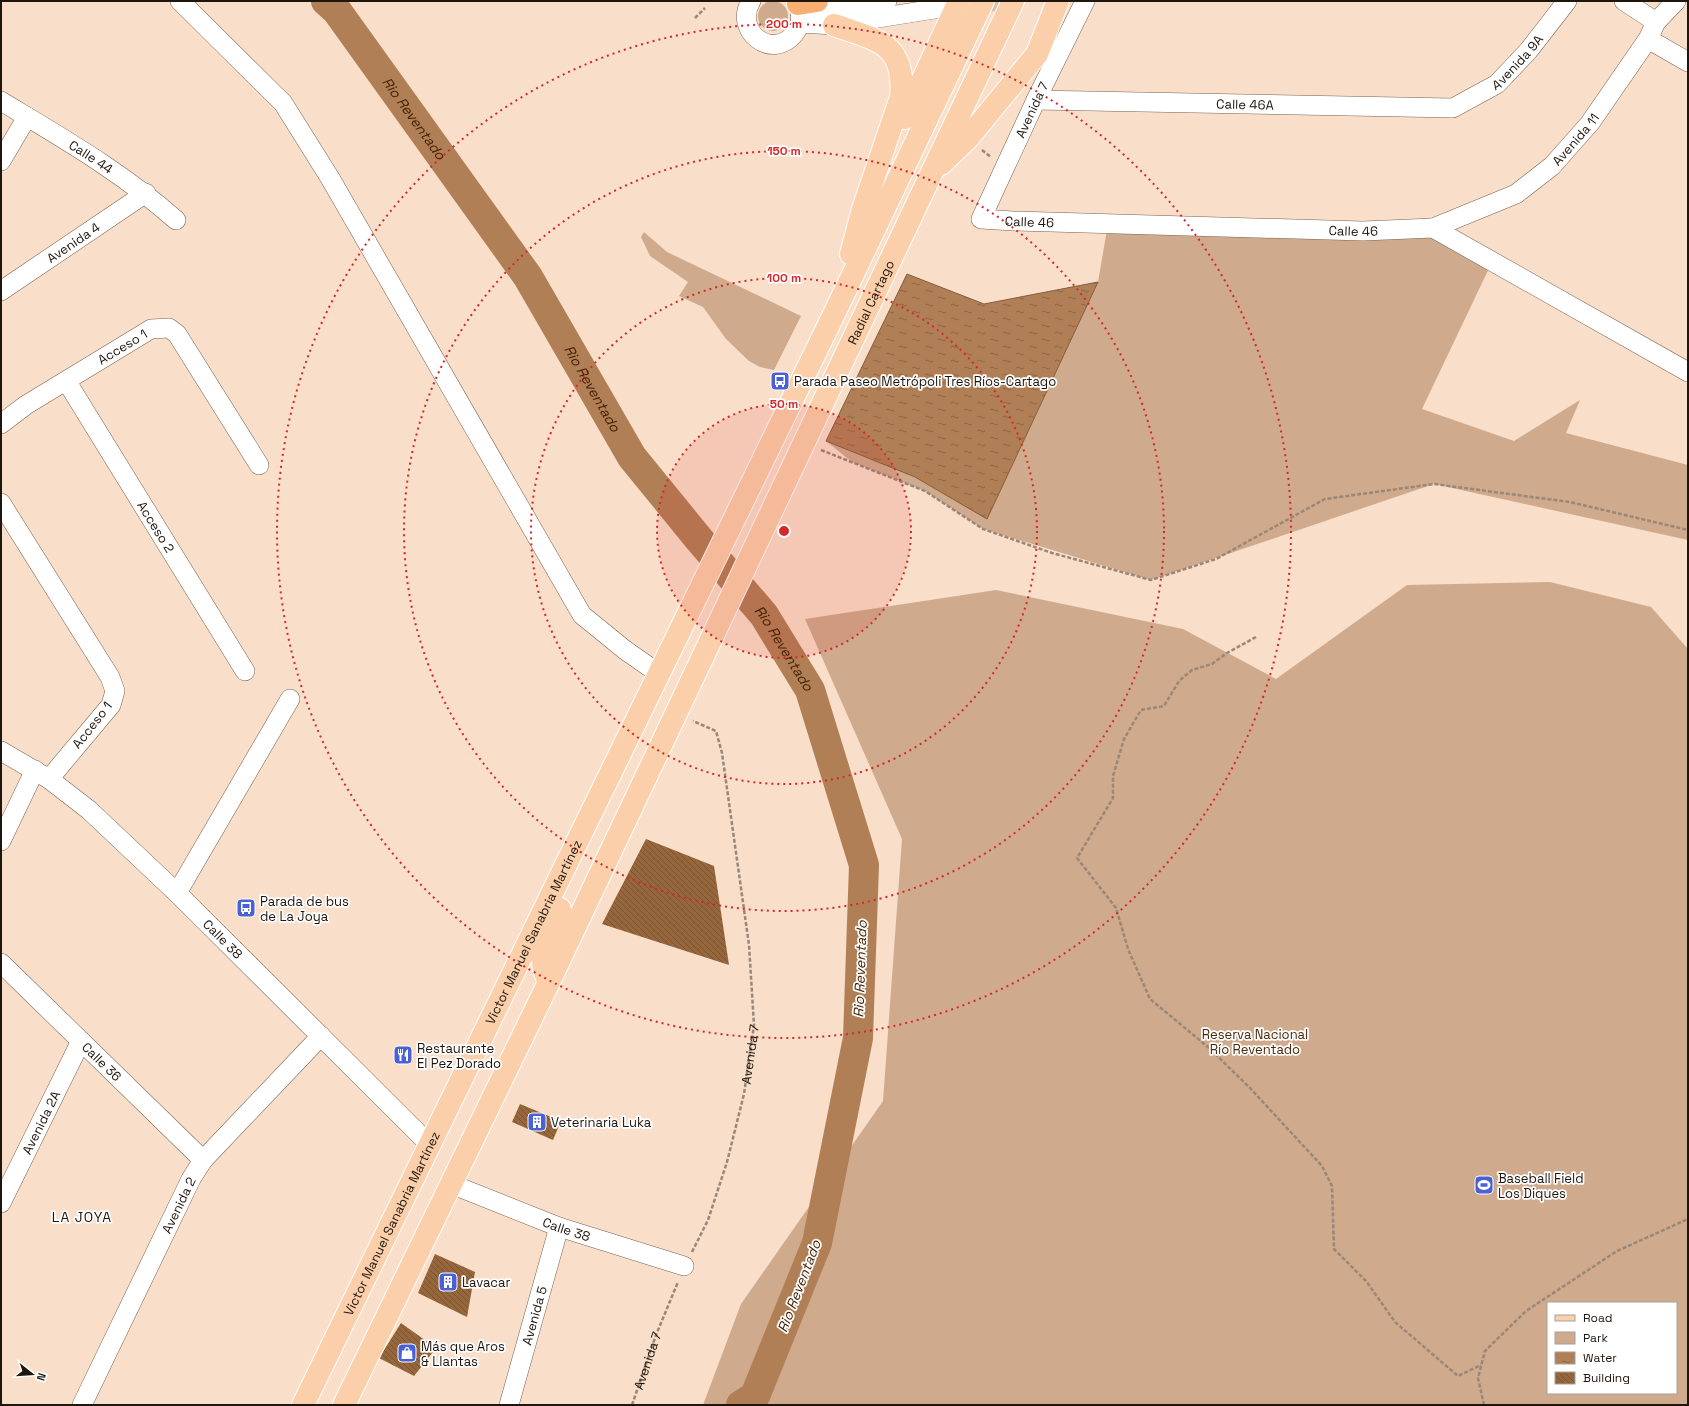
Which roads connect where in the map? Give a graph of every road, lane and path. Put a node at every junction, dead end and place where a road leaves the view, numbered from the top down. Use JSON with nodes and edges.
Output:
{"nodes":[{"id":1,"x":180,"y":1,"type":"edge"},
{"id":2,"x":750,"y":1,"type":"edge"},
{"id":3,"x":887,"y":1,"type":"edge"},
{"id":4,"x":982,"y":1,"type":"edge"},
{"id":5,"x":1013,"y":1,"type":"edge"},
{"id":6,"x":1058,"y":1,"type":"edge"},
{"id":7,"x":1085,"y":1,"type":"edge"},
{"id":8,"x":1567,"y":1,"type":"edge"},
{"id":9,"x":1624,"y":1,"type":"edge"},
{"id":10,"x":1676,"y":1,"type":"edge"},
{"id":11,"x":956,"y":4,"type":"edge"},
{"id":12,"x":705,"y":8,"type":"dead end"},
{"id":13,"x":802,"y":9,"type":"edge"},
{"id":14,"x":695,"y":18,"type":"dead end"},
{"id":15,"x":1656,"y":22,"type":"junction"},
{"id":16,"x":834,"y":25,"type":"junction"},
{"id":17,"x":1648,"y":39,"type":"junction"},
{"id":18,"x":1688,"y":62,"type":"edge"},
{"id":19,"x":1036,"y":100,"type":"junction"},
{"id":20,"x":1,"y":101,"type":"edge"},
{"id":21,"x":1453,"y":108,"type":"joint"},
{"id":22,"x":27,"y":117,"type":"junction"},
{"id":23,"x":968,"y":138,"type":"junction"},
{"id":24,"x":1,"y":161,"type":"edge"},
{"id":25,"x":1004,"y":169,"type":"junction"},
{"id":26,"x":931,"y":173,"type":"junction"},
{"id":27,"x":146,"y":193,"type":"junction"},
{"id":28,"x":863,"y":209,"type":"junction"},
{"id":29,"x":981,"y":219,"type":"joint"},
{"id":30,"x":176,"y":220,"type":"dead end"},
{"id":31,"x":1433,"y":228,"type":"junction"},
{"id":32,"x":1,"y":291,"type":"edge"},
{"id":33,"x":836,"y":310,"type":"junction"},
{"id":34,"x":1688,"y":372,"type":"edge"},
{"id":35,"x":67,"y":382,"type":"junction"},
{"id":36,"x":1,"y":424,"type":"edge"},
{"id":37,"x":799,"y":451,"type":"junction"},
{"id":38,"x":259,"y":465,"type":"dead end"},
{"id":39,"x":1,"y":503,"type":"edge"},
{"id":40,"x":1688,"y":530,"type":"edge"},
{"id":41,"x":700,"y":588,"type":"joint"},
{"id":42,"x":1256,"y":637,"type":"dead end"},
{"id":43,"x":245,"y":671,"type":"dead end"},
{"id":44,"x":658,"y":673,"type":"junction"},
{"id":45,"x":290,"y":699,"type":"dead end"},
{"id":46,"x":675,"y":714,"type":"junction"},
{"id":47,"x":1,"y":752,"type":"edge"},
{"id":48,"x":42,"y":774,"type":"junction"},
{"id":49,"x":1,"y":841,"type":"edge"},
{"id":50,"x":570,"y":854,"type":"junction"},
{"id":51,"x":177,"y":893,"type":"junction"},
{"id":52,"x":1,"y":963,"type":"edge"},
{"id":53,"x":549,"y":982,"type":"junction"},
{"id":54,"x":321,"y":1036,"type":"junction"},
{"id":55,"x":81,"y":1041,"type":"junction"},
{"id":56,"x":430,"y":1145,"type":"junction"},
{"id":57,"x":203,"y":1160,"type":"junction"},
{"id":58,"x":451,"y":1184,"type":"junction"},
{"id":59,"x":1,"y":1203,"type":"edge"},
{"id":60,"x":1688,"y":1220,"type":"edge"},
{"id":61,"x":559,"y":1227,"type":"junction"},
{"id":62,"x":684,"y":1266,"type":"junction"},
{"id":63,"x":1481,"y":1365,"type":"junction"},
{"id":64,"x":82,"y":1405,"type":"edge"},
{"id":65,"x":303,"y":1405,"type":"edge"},
{"id":66,"x":344,"y":1405,"type":"edge"},
{"id":67,"x":509,"y":1405,"type":"edge"},
{"id":68,"x":632,"y":1405,"type":"edge"},
{"id":69,"x":1484,"y":1405,"type":"edge"}],
"edges":[{"from":1,"to":44,"type":"street"},
{"from":2,"to":13,"type":"street"},
{"from":3,"to":13,"type":"street"},
{"from":4,"to":33,"type":"main road","name":"Radial Cartago"},
{"from":5,"to":26,"type":"main road","name":"Radial Cartago"},
{"from":6,"to":23,"type":"main road"},
{"from":7,"to":19,"type":"street","name":"Avenida 7"},
{"from":8,"to":21,"type":"street","name":"Avenida 9A"},
{"from":9,"to":15,"type":"street"},
{"from":10,"to":15,"type":"street","name":"Avenida 11"},
{"from":11,"to":16,"type":"street"},
{"from":11,"to":28,"type":"main road"},
{"from":12,"to":14,"type":"path"},
{"from":13,"to":16,"type":"street"},
{"from":15,"to":17,"type":"street","name":"Avenida 11"},
{"from":16,"to":28,"type":"main road"},
{"from":17,"to":18,"type":"street"},
{"from":17,"to":31,"type":"street","name":"Avenida 11"},
{"from":19,"to":21,"type":"street","name":"Calle 46A"},
{"from":19,"to":25,"type":"street","name":"Avenida 7"},
{"from":20,"to":22,"type":"street","name":"Calle 44"},
{"from":22,"to":24,"type":"street"},
{"from":22,"to":27,"type":"street","name":"Calle 44"},
{"from":23,"to":25,"type":"path"},
{"from":23,"to":26,"type":"main road"},
{"from":25,"to":29,"type":"street","name":"Avenida 7"},
{"from":26,"to":37,"type":"main road","name":"Radial Cartago"},
{"from":27,"to":30,"type":"street","name":"Calle 44"},
{"from":27,"to":32,"type":"street","name":"Avenida 4"},
{"from":28,"to":33,"type":"main road"},
{"from":29,"to":31,"type":"street","name":"Calle 46"},
{"from":31,"to":34,"type":"street"},
{"from":33,"to":41,"type":"main road","name":"Radial Cartago"},
{"from":35,"to":36,"type":"street","name":"Acceso 1"},
{"from":35,"to":38,"type":"street","name":"Acceso 1"},
{"from":35,"to":43,"type":"street","name":"Acceso 2"},
{"from":37,"to":40,"type":"path"},
{"from":37,"to":46,"type":"main road","name":"Radial Cartago"},
{"from":39,"to":48,"type":"street","name":"Acceso 1"},
{"from":41,"to":44,"type":"main road","name":"Victor Manuel Sanabria Martínez"},
{"from":42,"to":63,"type":"path"},
{"from":44,"to":50,"type":"main road","name":"Victor Manuel Sanabria Martínez"},
{"from":45,"to":51,"type":"street"},
{"from":46,"to":53,"type":"main road"},
{"from":46,"to":62,"type":"path","name":"Avenida 7"},
{"from":47,"to":48,"type":"street","name":"Calle 38"},
{"from":48,"to":49,"type":"street"},
{"from":48,"to":51,"type":"street","name":"Calle 38"},
{"from":50,"to":53,"type":"main road"},
{"from":50,"to":56,"type":"main road","name":"Victor Manuel Sanabria Martínez"},
{"from":51,"to":54,"type":"street","name":"Calle 38"},
{"from":52,"to":55,"type":"street","name":"Calle 36"},
{"from":53,"to":58,"type":"main road"},
{"from":54,"to":56,"type":"street","name":"Calle 38"},
{"from":54,"to":57,"type":"street","name":"Avenida 2"},
{"from":55,"to":57,"type":"street","name":"Calle 36"},
{"from":55,"to":59,"type":"street","name":"Avenida 2A"},
{"from":56,"to":65,"type":"main road","name":"Victor Manuel Sanabria Martínez"},
{"from":57,"to":64,"type":"street","name":"Avenida 2"},
{"from":58,"to":61,"type":"street","name":"Calle 38"},
{"from":58,"to":66,"type":"main road"},
{"from":60,"to":63,"type":"path"},
{"from":61,"to":62,"type":"street","name":"Calle 38"},
{"from":61,"to":67,"type":"street","name":"Avenida 5"},
{"from":62,"to":68,"type":"path","name":"Avenida 7"},
{"from":63,"to":69,"type":"path"}]}
